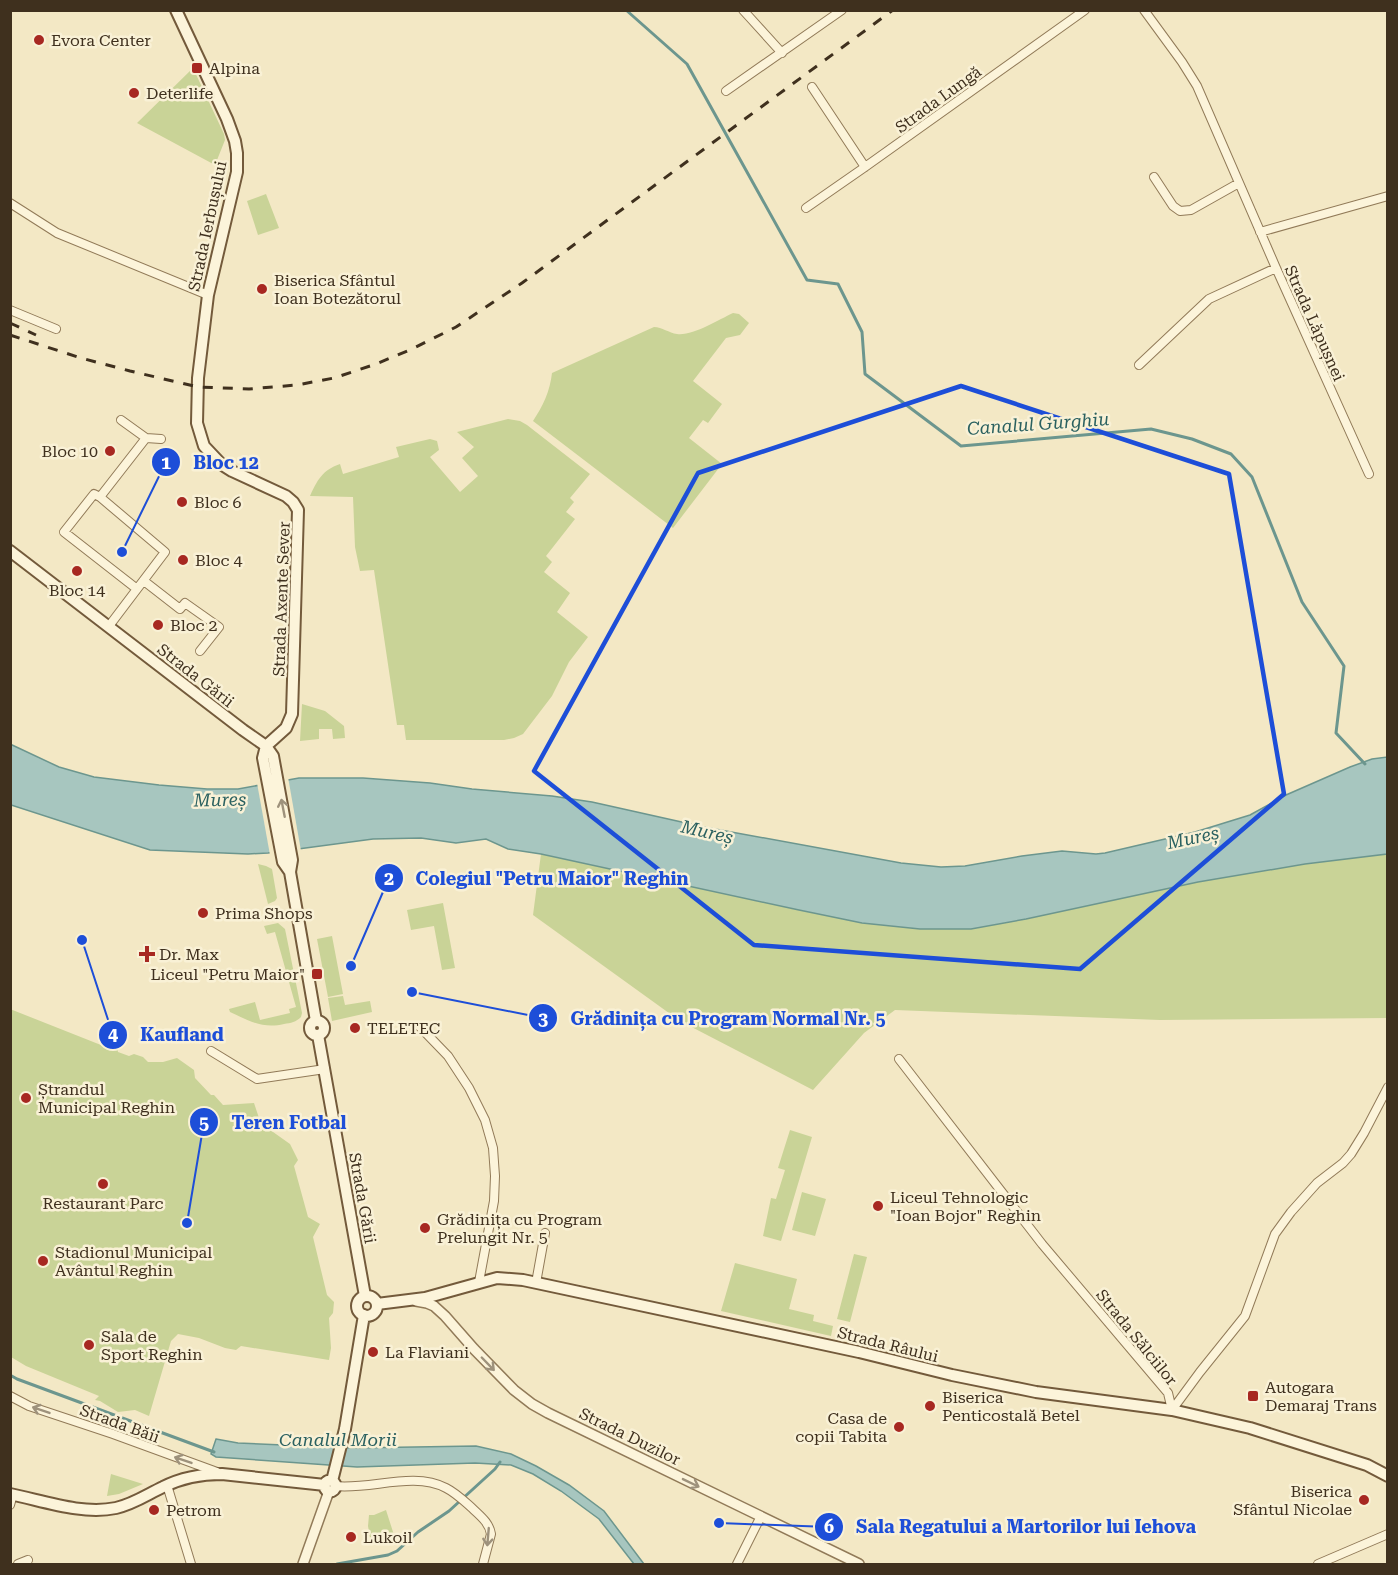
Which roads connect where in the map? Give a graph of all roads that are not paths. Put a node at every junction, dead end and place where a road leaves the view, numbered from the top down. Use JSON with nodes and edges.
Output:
{"nodes":[{"id":1,"x":176,"y":10,"type":"edge"},
{"id":2,"x":743,"y":10,"type":"edge"},
{"id":3,"x":842,"y":10,"type":"edge"},
{"id":4,"x":1085,"y":10,"type":"edge"},
{"id":5,"x":1144,"y":10,"type":"edge"},
{"id":6,"x":782,"y":53,"type":"junction"},
{"id":7,"x":812,"y":87,"type":"dead end"},
{"id":8,"x":726,"y":91,"type":"dead end"},
{"id":9,"x":865,"y":167,"type":"junction"},
{"id":10,"x":1154,"y":177,"type":"dead end"},
{"id":11,"x":1239,"y":183,"type":"junction"},
{"id":12,"x":1388,"y":196,"type":"edge"},
{"id":13,"x":10,"y":203,"type":"edge"},
{"id":14,"x":806,"y":208,"type":"dead end"},
{"id":15,"x":1260,"y":232,"type":"junction"},
{"id":16,"x":1276,"y":268,"type":"junction"},
{"id":17,"x":208,"y":295,"type":"junction"},
{"id":18,"x":10,"y":310,"type":"edge"},
{"id":19,"x":56,"y":329,"type":"dead end"},
{"id":20,"x":1139,"y":364,"type":"dead end"},
{"id":21,"x":198,"y":387,"type":"joint"},
{"id":22,"x":121,"y":420,"type":"dead end"},
{"id":23,"x":146,"y":438,"type":"junction"},
{"id":24,"x":161,"y":440,"type":"dead end"},
{"id":25,"x":1369,"y":474,"type":"dead end"},
{"id":26,"x":99,"y":497,"type":"junction"},
{"id":27,"x":10,"y":551,"type":"edge"},
{"id":28,"x":144,"y":581,"type":"junction"},
{"id":29,"x":137,"y":590,"type":"junction"},
{"id":30,"x":109,"y":626,"type":"junction"},
{"id":31,"x":200,"y":651,"type":"dead end"},
{"id":32,"x":267,"y":753,"type":"junction"},
{"id":33,"x":419,"y":1026,"type":"dead end"},
{"id":34,"x":211,"y":1051,"type":"dead end"},
{"id":35,"x":899,"y":1059,"type":"dead end"},
{"id":36,"x":325,"y":1069,"type":"junction"},
{"id":37,"x":1388,"y":1087,"type":"edge"},
{"id":38,"x":545,"y":1233,"type":"dead end"},
{"id":39,"x":479,"y":1282,"type":"junction"},
{"id":40,"x":536,"y":1283,"type":"junction"},
{"id":41,"x":365,"y":1296,"type":"junction"},
{"id":42,"x":414,"y":1300,"type":"junction"},
{"id":43,"x":377,"y":1304,"type":"junction"},
{"id":44,"x":364,"y":1315,"type":"junction"},
{"id":45,"x":10,"y":1396,"type":"edge"},
{"id":46,"x":1172,"y":1410,"type":"junction"},
{"id":47,"x":222,"y":1474,"type":"junction"},
{"id":48,"x":1388,"y":1476,"type":"edge"},
{"id":49,"x":331,"y":1483,"type":"junction"},
{"id":50,"x":167,"y":1485,"type":"junction"},
{"id":51,"x":11,"y":1498,"type":"edge"},
{"id":52,"x":760,"y":1516,"type":"junction"},
{"id":53,"x":1388,"y":1534,"type":"edge"},
{"id":54,"x":28,"y":1560,"type":"dead end"},
{"id":55,"x":1332,"y":1562,"type":"edge"},
{"id":56,"x":18,"y":1564,"type":"edge"},
{"id":57,"x":191,"y":1564,"type":"edge"},
{"id":58,"x":303,"y":1564,"type":"edge"},
{"id":59,"x":483,"y":1564,"type":"edge"},
{"id":60,"x":737,"y":1564,"type":"edge"},
{"id":61,"x":859,"y":1564,"type":"edge"},
{"id":62,"x":1318,"y":1564,"type":"edge"}],
"edges":[{"from":1,"to":17,"type":"main road","name":"Strada Ierbușului"},
{"from":2,"to":6,"type":"street"},
{"from":3,"to":6,"type":"street"},
{"from":4,"to":9,"type":"street","name":"Strada Lungă"},
{"from":5,"to":11,"type":"street","name":"Strada Lăpușnei"},
{"from":6,"to":8,"type":"street"},
{"from":7,"to":9,"type":"street"},
{"from":9,"to":14,"type":"street","name":"Strada Lungă"},
{"from":10,"to":11,"type":"street"},
{"from":11,"to":15,"type":"street","name":"Strada Lăpușnei"},
{"from":12,"to":15,"type":"street"},
{"from":13,"to":17,"type":"street"},
{"from":15,"to":16,"type":"street","name":"Strada Lăpușnei"},
{"from":16,"to":20,"type":"street"},
{"from":16,"to":25,"type":"street","name":"Strada Lăpușnei"},
{"from":17,"to":21,"type":"main road","name":"Strada Ierbușului"},
{"from":18,"to":19,"type":"street"},
{"from":21,"to":32,"type":"main road","name":"Strada Axente Sever"},
{"from":22,"to":23,"type":"street"},
{"from":23,"to":24,"type":"street"},
{"from":23,"to":26,"type":"street"},
{"from":26,"to":28,"type":"street"},
{"from":26,"to":29,"type":"street"},
{"from":27,"to":30,"type":"main road","name":"Strada Gării"},
{"from":28,"to":29,"type":"street"},
{"from":28,"to":31,"type":"street","name":"Strada Gării"},
{"from":29,"to":30,"type":"street"},
{"from":30,"to":32,"type":"main road","name":"Strada Gării"},
{"from":32,"to":36,"type":"main road","name":"Strada Gării"},
{"from":33,"to":39,"type":"street"},
{"from":34,"to":36,"type":"street"},
{"from":35,"to":46,"type":"street","name":"Strada Sălciilor"},
{"from":36,"to":41,"type":"main road","name":"Strada Gării"},
{"from":37,"to":46,"type":"street","name":"Strada Sălciilor"},
{"from":38,"to":40,"type":"street"},
{"from":39,"to":40,"type":"main road","name":"Strada Râului"},
{"from":39,"to":42,"type":"main road","name":"Strada Râului"},
{"from":40,"to":46,"type":"main road","name":"Strada Râului"},
{"from":41,"to":43,"type":"main road"},
{"from":41,"to":44,"type":"main road"},
{"from":42,"to":43,"type":"main road","name":"Strada Râului"},
{"from":42,"to":52,"type":"street","name":"Strada Duzilor","one_way":true},
{"from":43,"to":44,"type":"main road"},
{"from":44,"to":49,"type":"main road"},
{"from":47,"to":45,"type":"street","name":"Strada Băii","one_way":true},
{"from":46,"to":48,"type":"main road","name":"Strada Râului"},
{"from":47,"to":49,"type":"main road"},
{"from":47,"to":50,"type":"main road"},
{"from":49,"to":58,"type":"street"},
{"from":49,"to":59,"type":"street","one_way":true},
{"from":50,"to":51,"type":"main road"},
{"from":50,"to":57,"type":"street"},
{"from":52,"to":60,"type":"street"},
{"from":52,"to":61,"type":"street","name":"Strada Duzilor"},
{"from":53,"to":55,"type":"street"},
{"from":54,"to":56,"type":"street"},
{"from":55,"to":62,"type":"street"}]}
